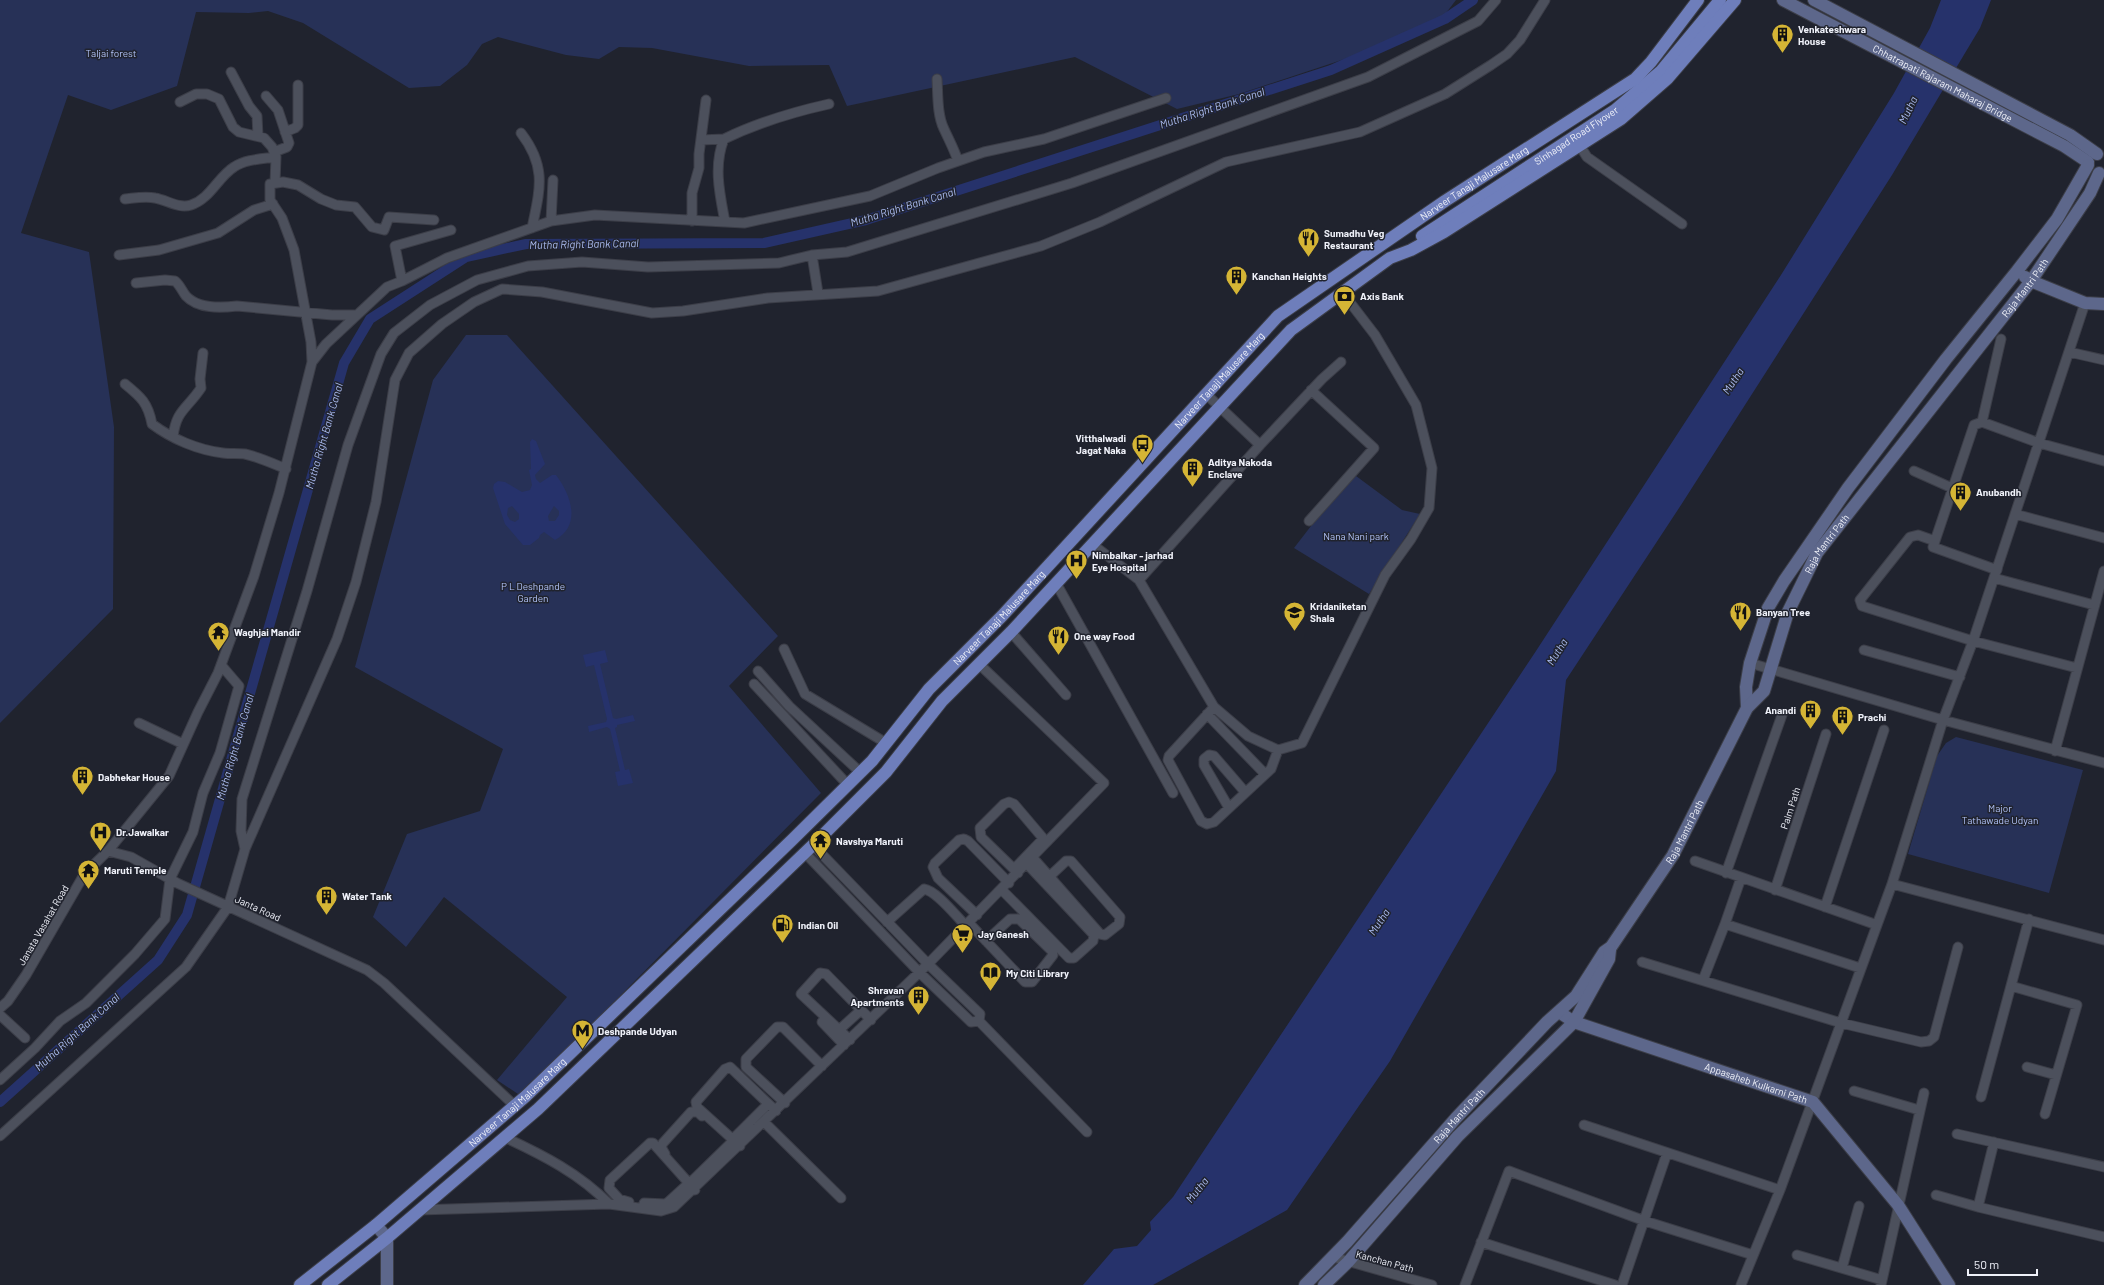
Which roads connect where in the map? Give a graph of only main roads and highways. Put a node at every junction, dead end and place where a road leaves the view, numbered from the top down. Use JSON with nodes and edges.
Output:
{"nodes":[{"id":1,"x":1698,"y":0,"type":"edge"},
{"id":2,"x":1720,"y":0,"type":"edge"},
{"id":3,"x":1735,"y":0,"type":"edge"},
{"id":4,"x":1783,"y":0,"type":"edge"},
{"id":5,"x":1814,"y":0,"type":"edge"},
{"id":6,"x":1569,"y":140,"type":"joint"},
{"id":7,"x":2101,"y":153,"type":"edge"},
{"id":8,"x":2088,"y":163,"type":"junction"},
{"id":9,"x":2102,"y":172,"type":"edge"},
{"id":10,"x":1390,"y":258,"type":"junction"},
{"id":11,"x":2018,"y":271,"type":"junction"},
{"id":12,"x":2031,"y":281,"type":"junction"},
{"id":13,"x":2104,"y":304,"type":"edge"},
{"id":14,"x":1747,"y":708,"type":"junction"},
{"id":15,"x":801,"y":832,"type":"junction"},
{"id":16,"x":792,"y":840,"type":"junction"},
{"id":17,"x":813,"y":845,"type":"junction"},
{"id":18,"x":805,"y":853,"type":"junction"},
{"id":19,"x":1611,"y":947,"type":"junction"},
{"id":20,"x":1559,"y":1012,"type":"junction"},
{"id":21,"x":1574,"y":1022,"type":"junction"},
{"id":22,"x":376,"y":1225,"type":"junction"},
{"id":23,"x":387,"y":1238,"type":"junction"},
{"id":24,"x":300,"y":1285,"type":"edge"},
{"id":25,"x":328,"y":1285,"type":"edge"},
{"id":26,"x":387,"y":1285,"type":"edge"},
{"id":27,"x":1305,"y":1285,"type":"edge"},
{"id":28,"x":1324,"y":1285,"type":"edge"},
{"id":29,"x":1949,"y":1285,"type":"edge"}],
"edges":[{"from":1,"to":15,"type":"main road","name":"Narveer Tanaji Malusare Marg"},
{"from":2,"to":6,"type":"main road","name":"Sinhagad Road Flyover"},
{"from":3,"to":10,"type":"main road","name":"Narveer Tanaji Malusare Marg"},
{"from":4,"to":8,"type":"main road","name":"Chhatrapati Rajaram Maharaj Bridge"},
{"from":5,"to":7,"type":"main road","name":"Chhatrapati Rajaram Maharaj Bridge"},
{"from":6,"to":10,"type":"main road","name":"Narveer Tanaji Malusare Marg"},
{"from":7,"to":8,"type":"main road"},
{"from":8,"to":9,"type":"main road","name":"Chhatrapati Rajaram Maharaj Bridge"},
{"from":8,"to":11,"type":"main road"},
{"from":9,"to":12,"type":"main road","name":"Raja Mantri Path"},
{"from":10,"to":17,"type":"main road","name":"Narveer Tanaji Malusare Marg"},
{"from":11,"to":12,"type":"main road"},
{"from":11,"to":14,"type":"main road"},
{"from":12,"to":13,"type":"main road"},
{"from":12,"to":14,"type":"main road","name":"Raja Mantri Path"},
{"from":14,"to":19,"type":"main road","name":"Raja Mantri Path"},
{"from":15,"to":16,"type":"main road","name":"Narveer Tanaji Malusare Marg"},
{"from":15,"to":17,"type":"main road"},
{"from":16,"to":18,"type":"main road"},
{"from":16,"to":22,"type":"main road","name":"Narveer Tanaji Malusare Marg"},
{"from":17,"to":18,"type":"main road","name":"Narveer Tanaji Malusare Marg"},
{"from":18,"to":23,"type":"main road","name":"Narveer Tanaji Malusare Marg"},
{"from":19,"to":20,"type":"main road","name":"Raja Mantri Path"},
{"from":19,"to":21,"type":"main road","name":"Raja Mantri Path"},
{"from":20,"to":21,"type":"main road","name":"Appasaheb Kulkarni Path"},
{"from":20,"to":27,"type":"main road","name":"Raja Mantri Path"},
{"from":21,"to":28,"type":"main road","name":"Raja Mantri Path"},
{"from":21,"to":29,"type":"main road","name":"Appasaheb Kulkarni Path"},
{"from":22,"to":23,"type":"main road"},
{"from":22,"to":24,"type":"main road","name":"Narveer Tanaji Malusare Marg"},
{"from":23,"to":25,"type":"main road","name":"Narveer Tanaji Malusare Marg"},
{"from":23,"to":26,"type":"main road"}]}
